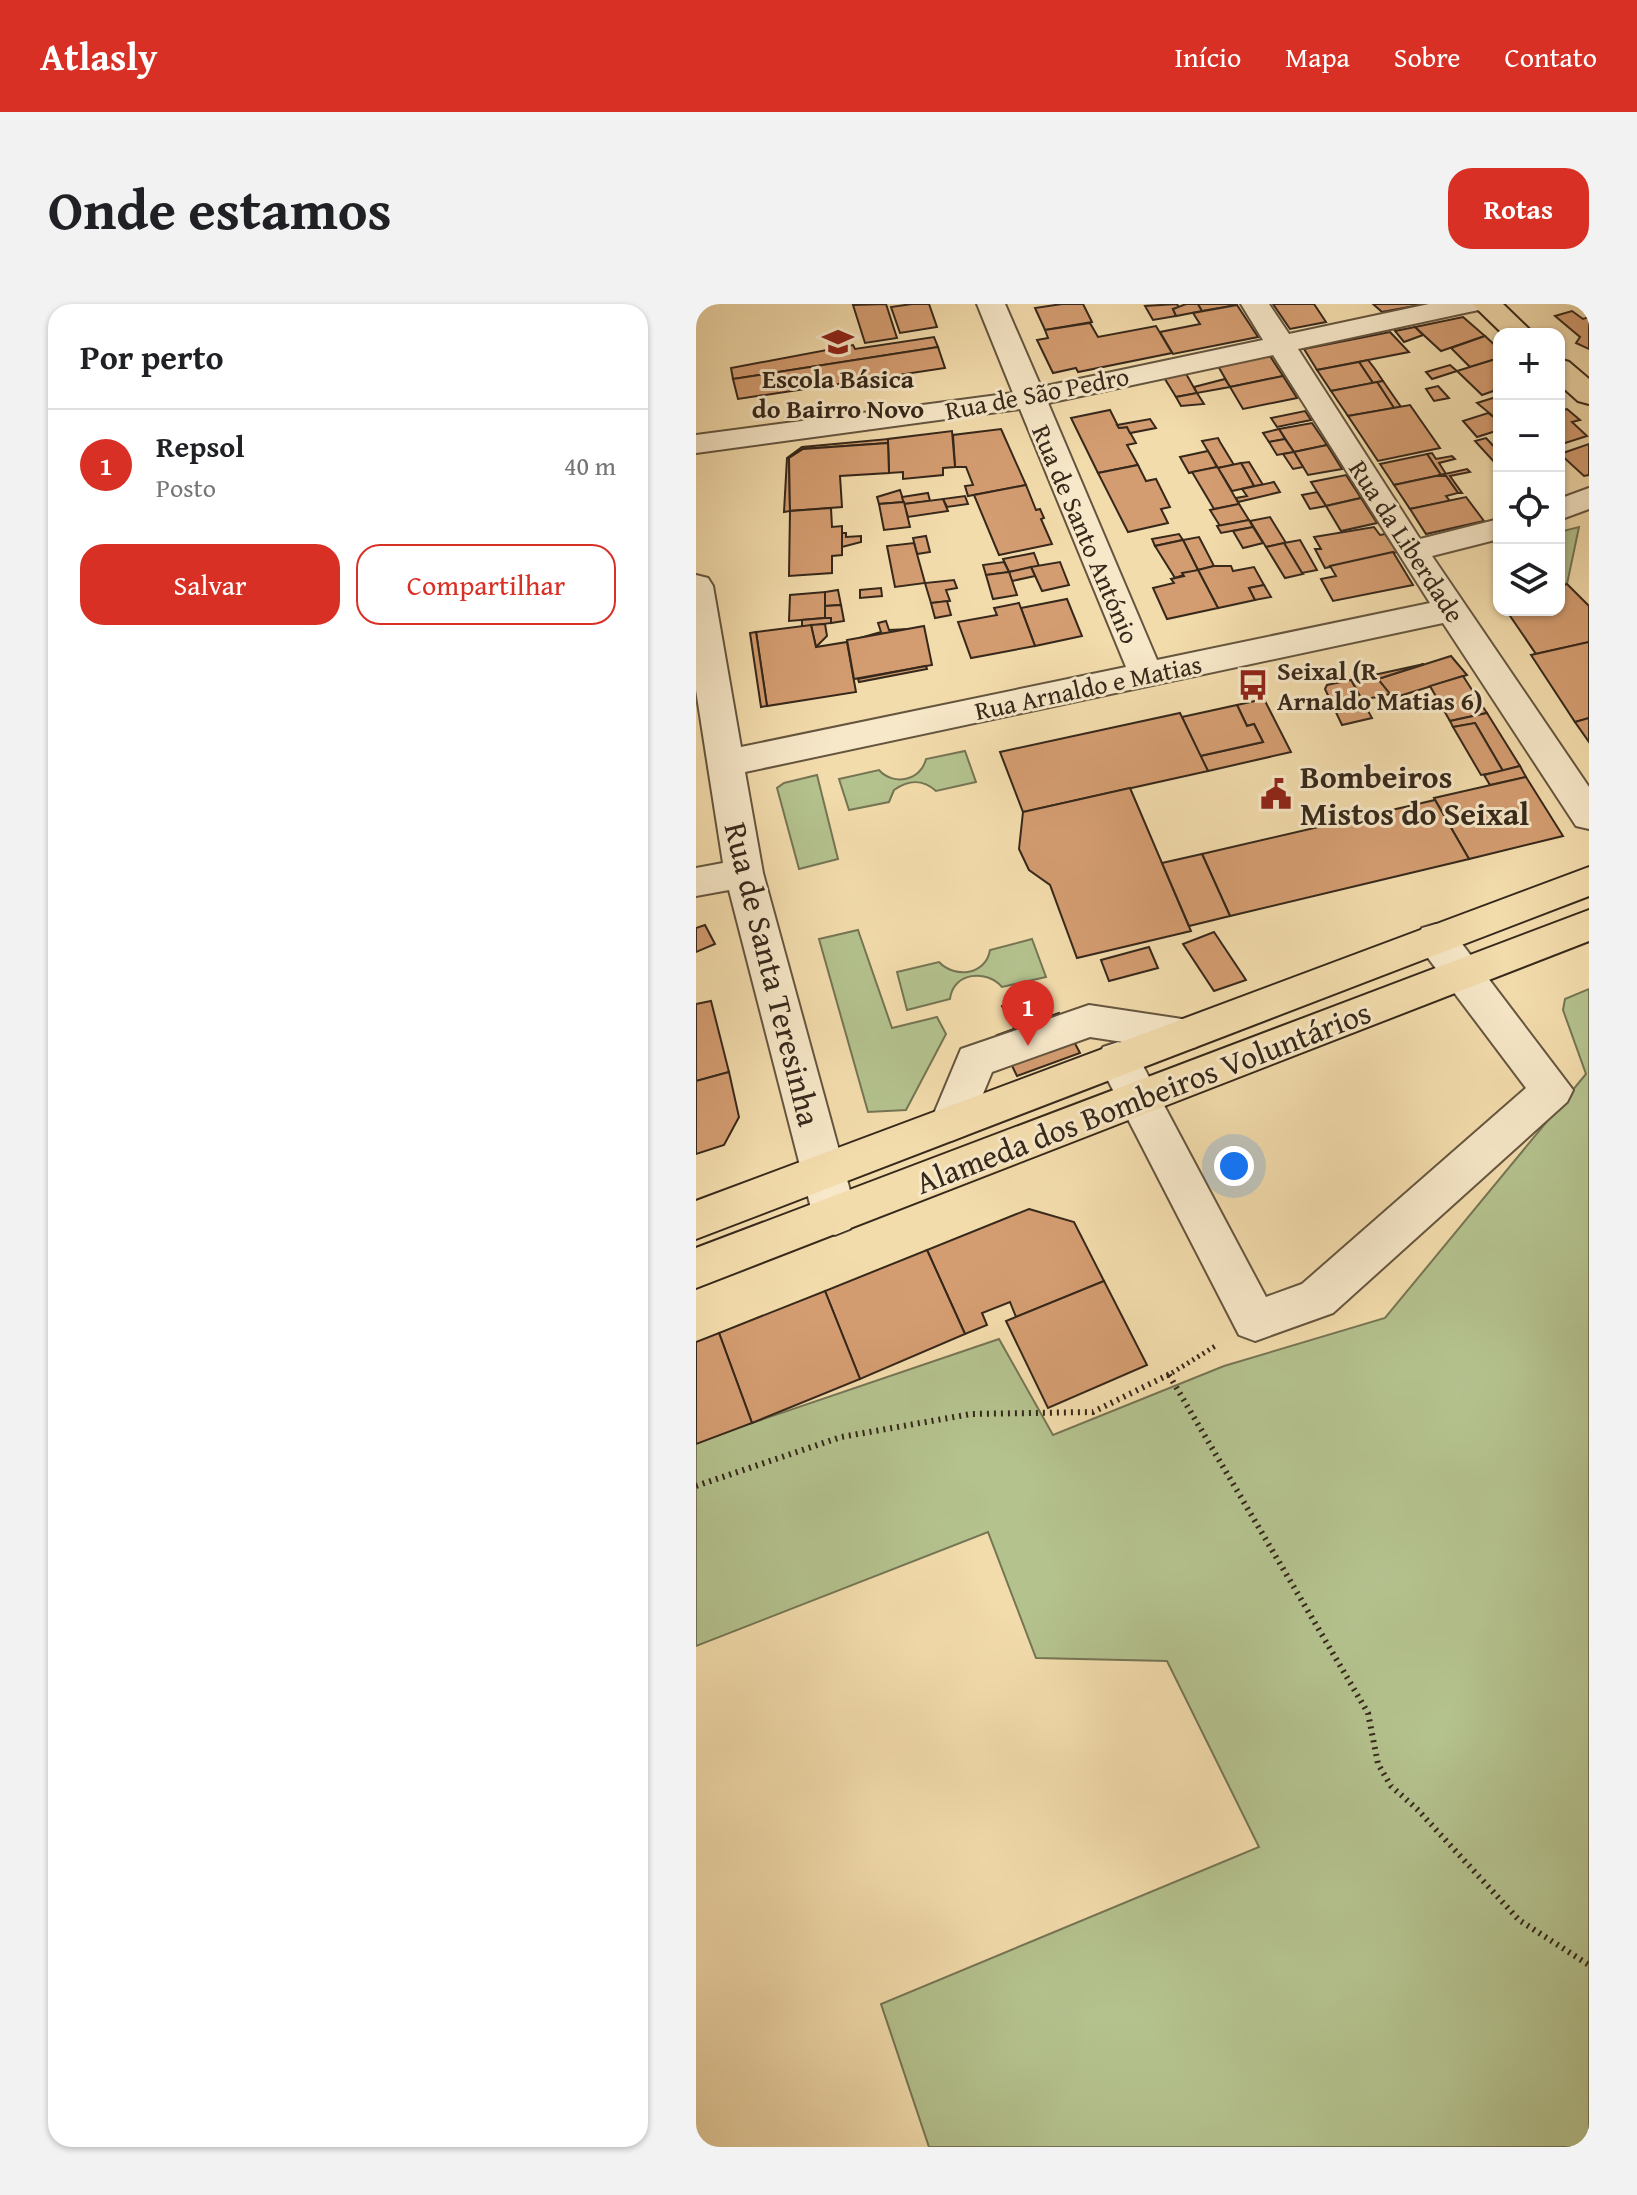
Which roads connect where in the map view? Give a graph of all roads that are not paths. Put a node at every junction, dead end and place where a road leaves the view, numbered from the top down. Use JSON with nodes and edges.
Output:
{"nodes":[{"id":1,"x":991,"y":304,"type":"edge"},
{"id":2,"x":1255,"y":304,"type":"edge"},
{"id":3,"x":1469,"y":304,"type":"edge"},
{"id":4,"x":1486,"y":304,"type":"edge"},
{"id":5,"x":1513,"y":328,"type":"edge"},
{"id":6,"x":1281,"y":343,"type":"junction"},
{"id":7,"x":1565,"y":373,"type":"edge"},
{"id":8,"x":1589,"y":395,"type":"edge"},
{"id":9,"x":1028,"y":398,"type":"junction"},
{"id":10,"x":696,"y":444,"type":"edge"},
{"id":11,"x":1589,"y":498,"type":"edge"},
{"id":12,"x":1565,"y":508,"type":"edge"},
{"id":13,"x":1493,"y":531,"type":"edge"},
{"id":14,"x":1412,"y":551,"type":"junction"},
{"id":15,"x":696,"y":586,"type":"edge"},
{"id":16,"x":1451,"y":610,"type":"junction"},
{"id":17,"x":1146,"y":674,"type":"junction"},
{"id":18,"x":725,"y":763,"type":"junction"},
{"id":19,"x":1589,"y":816,"type":"edge"},
{"id":20,"x":744,"y":873,"type":"junction"},
{"id":21,"x":1589,"y":881,"type":"edge"},
{"id":22,"x":696,"y":882,"type":"edge"},
{"id":23,"x":1589,"y":925,"type":"edge"},
{"id":24,"x":1436,"y":939,"type":"junction"},
{"id":25,"x":1463,"y":973,"type":"junction"},
{"id":26,"x":1182,"y":1035,"type":"junction"},
{"id":27,"x":1118,"y":1059,"type":"junction"},
{"id":28,"x":1138,"y":1098,"type":"junction"},
{"id":29,"x":951,"y":1123,"type":"junction"},
{"id":30,"x":822,"y":1172,"type":"junction"},
{"id":31,"x":835,"y":1216,"type":"junction"},
{"id":32,"x":696,"y":1220,"type":"edge"},
{"id":33,"x":696,"y":1268,"type":"edge"}],
"edges":[{"from":1,"to":9,"type":"street","name":"Rua de Santo António"},
{"from":2,"to":6,"type":"street","name":"Rua da Liberdade"},
{"from":3,"to":6,"type":"street","name":"Rua de São Pedro"},
{"from":4,"to":5,"type":"main road"},
{"from":6,"to":9,"type":"street","name":"Rua de São Pedro"},
{"from":6,"to":14,"type":"street","name":"Rua da Liberdade"},
{"from":7,"to":8,"type":"main road"},
{"from":9,"to":10,"type":"street","name":"Rua de São Pedro"},
{"from":9,"to":17,"type":"street","name":"Rua de Santo António"},
{"from":11,"to":12,"type":"street"},
{"from":13,"to":14,"type":"street"},
{"from":14,"to":16,"type":"street","name":"Rua da Liberdade"},
{"from":15,"to":18,"type":"street","name":"Rua de Santa Teresinha"},
{"from":16,"to":17,"type":"street","name":"Rua Arnaldo e Matias"},
{"from":16,"to":19,"type":"street","name":"Rua da Liberdade"},
{"from":17,"to":18,"type":"street","name":"Rua Arnaldo e Matias"},
{"from":18,"to":20,"type":"street","name":"Rua de Santa Teresinha"},
{"from":20,"to":22,"type":"street"},
{"from":20,"to":30,"type":"street","name":"Rua de Santa Teresinha"},
{"from":21,"to":24,"type":"main road","name":"Alameda dos Bombeiros Voluntários"},
{"from":23,"to":25,"type":"main road","name":"Alameda dos Bombeiros Voluntários"},
{"from":24,"to":25,"type":"street"},
{"from":24,"to":26,"type":"main road","name":"Alameda dos Bombeiros Voluntários"},
{"from":25,"to":28,"type":"main road","name":"Alameda dos Bombeiros Voluntários"},
{"from":25,"to":28,"type":"street"},
{"from":26,"to":27,"type":"main road","name":"Alameda dos Bombeiros Voluntários"},
{"from":26,"to":29,"type":"street"},
{"from":27,"to":28,"type":"street"},
{"from":27,"to":29,"type":"main road","name":"Alameda dos Bombeiros Voluntários"},
{"from":28,"to":31,"type":"main road","name":"Alameda dos Bombeiros Voluntários"},
{"from":29,"to":30,"type":"main road","name":"Alameda dos Bombeiros Voluntários"},
{"from":30,"to":31,"type":"street","name":"Rua de Santa Teresinha"},
{"from":30,"to":32,"type":"main road","name":"Alameda dos Bombeiros Voluntários"},
{"from":31,"to":33,"type":"main road","name":"Alameda dos Bombeiros Voluntários"}]}
